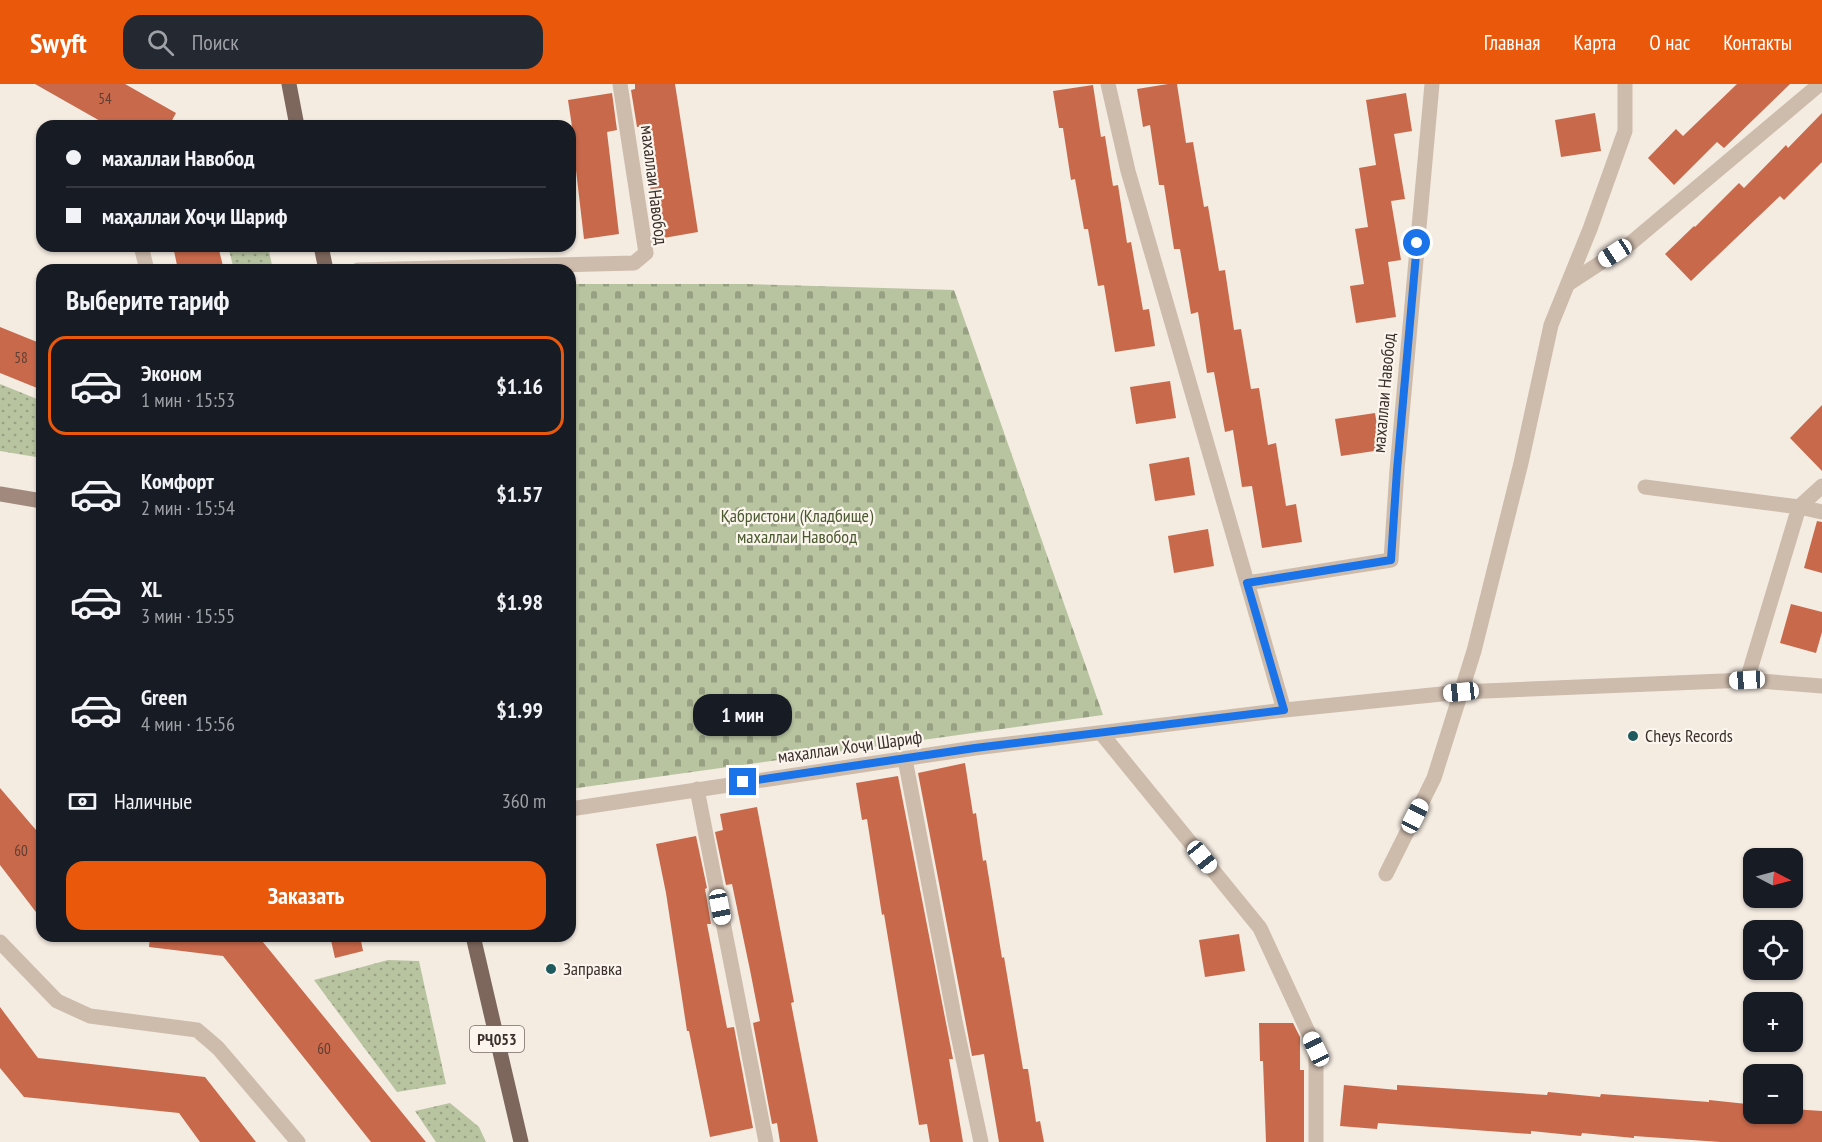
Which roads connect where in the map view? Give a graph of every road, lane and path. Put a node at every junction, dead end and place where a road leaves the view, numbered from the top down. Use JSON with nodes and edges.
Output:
{"nodes":[{"id":1,"x":289,"y":84,"type":"edge"},
{"id":2,"x":620,"y":84,"type":"edge"},
{"id":3,"x":1108,"y":84,"type":"edge"},
{"id":4,"x":1432,"y":84,"type":"edge"},
{"id":5,"x":1625,"y":84,"type":"edge"},
{"id":6,"x":1820,"y":84,"type":"edge"},
{"id":7,"x":296,"y":120,"type":"edge"},
{"id":8,"x":576,"y":264,"type":"edge"},
{"id":9,"x":1568,"y":284,"type":"junction"},
{"id":10,"x":1822,"y":486,"type":"edge"},
{"id":11,"x":1645,"y":487,"type":"dead end"},
{"id":12,"x":0,"y":494,"type":"edge"},
{"id":13,"x":36,"y":500,"type":"edge"},
{"id":14,"x":1799,"y":507,"type":"junction"},
{"id":15,"x":1822,"y":512,"type":"edge"},
{"id":16,"x":1247,"y":583,"type":"junction"},
{"id":17,"x":1747,"y":680,"type":"junction"},
{"id":18,"x":1822,"y":686,"type":"edge"},
{"id":19,"x":1461,"y":692,"type":"junction"},
{"id":20,"x":1279,"y":711,"type":"junction"},
{"id":21,"x":1101,"y":733,"type":"junction"},
{"id":22,"x":905,"y":759,"type":"junction"},
{"id":23,"x":697,"y":789,"type":"junction"},
{"id":24,"x":576,"y":808,"type":"edge"},
{"id":25,"x":1386,"y":874,"type":"dead end"},
{"id":26,"x":0,"y":942,"type":"edge"},
{"id":27,"x":473,"y":942,"type":"edge"},
{"id":28,"x":298,"y":1142,"type":"edge"},
{"id":29,"x":521,"y":1142,"type":"edge"},
{"id":30,"x":766,"y":1142,"type":"edge"},
{"id":31,"x":981,"y":1142,"type":"edge"},
{"id":32,"x":1316,"y":1142,"type":"edge"}],
"edges":[{"from":1,"to":7,"type":"main road"},
{"from":2,"to":8,"type":"street","name":"махаллаи Навобод"},
{"from":3,"to":16,"type":"street"},
{"from":4,"to":16,"type":"street","name":"махаллаи Навобод"},
{"from":5,"to":9,"type":"street"},
{"from":6,"to":9,"type":"street"},
{"from":9,"to":19,"type":"street"},
{"from":10,"to":14,"type":"street"},
{"from":11,"to":14,"type":"street"},
{"from":12,"to":13,"type":"street"},
{"from":14,"to":15,"type":"street"},
{"from":14,"to":17,"type":"street"},
{"from":16,"to":20,"type":"street"},
{"from":17,"to":18,"type":"street","name":"маҳаллаи Хоҷи Шариф"},
{"from":17,"to":19,"type":"street","name":"маҳаллаи Хоҷи Шариф"},
{"from":19,"to":20,"type":"street","name":"маҳаллаи Хоҷи Шариф"},
{"from":19,"to":25,"type":"street"},
{"from":20,"to":21,"type":"street","name":"маҳаллаи Хоҷи Шариф"},
{"from":21,"to":22,"type":"street","name":"маҳаллаи Хоҷи Шариф"},
{"from":21,"to":32,"type":"street"},
{"from":22,"to":23,"type":"street","name":"маҳаллаи Хоҷи Шариф"},
{"from":22,"to":31,"type":"street"},
{"from":23,"to":24,"type":"street","name":"маҳаллаи Хоҷи Шариф"},
{"from":23,"to":30,"type":"street"},
{"from":26,"to":28,"type":"street"},
{"from":27,"to":29,"type":"main road","number":"РҶ053"}]}
